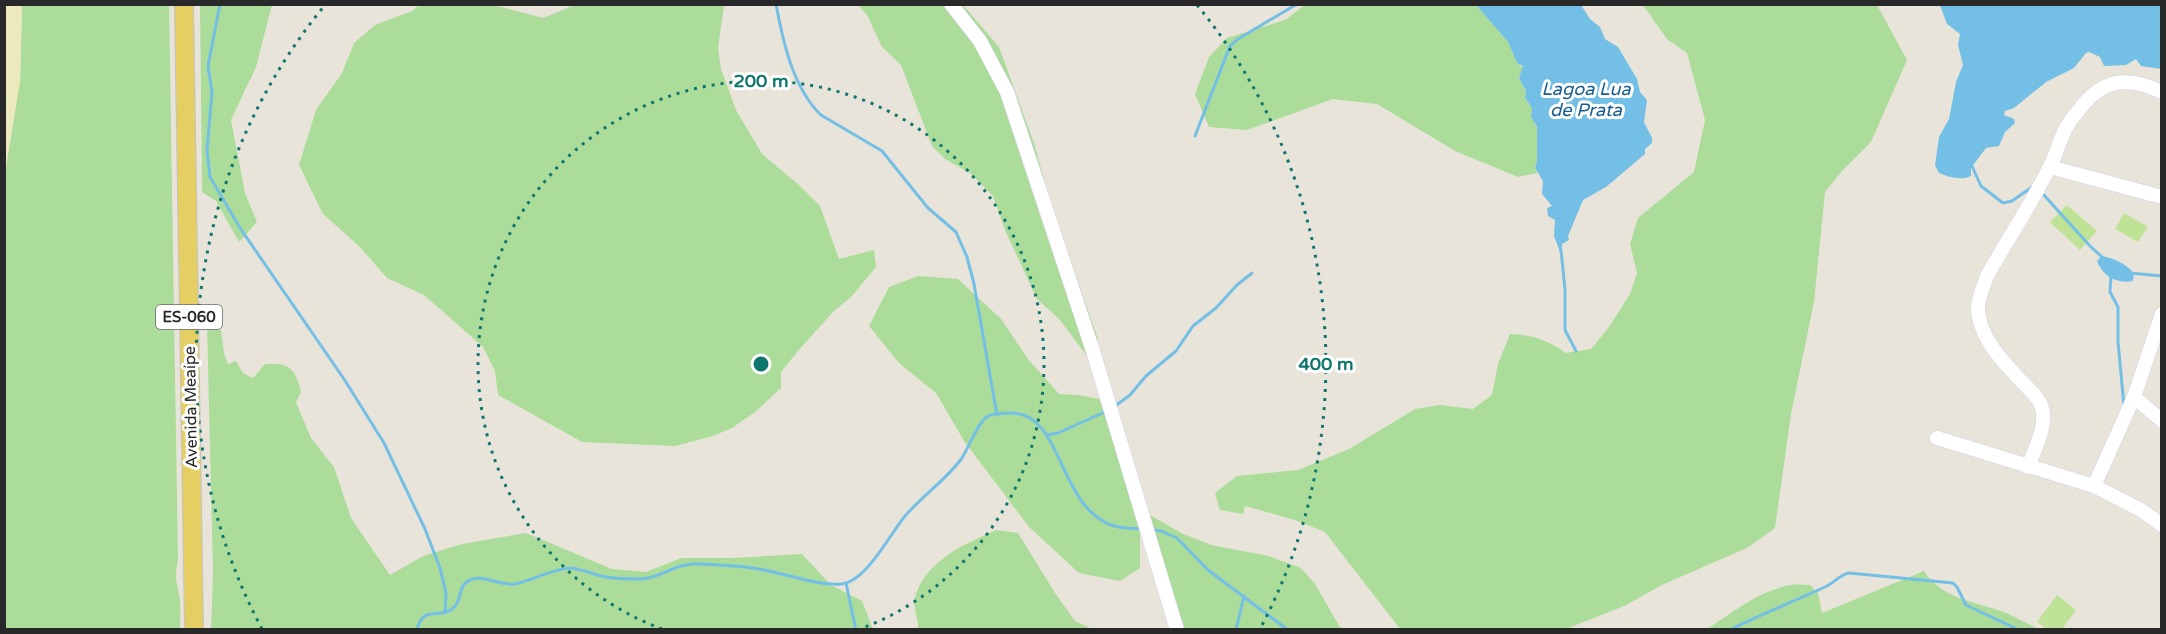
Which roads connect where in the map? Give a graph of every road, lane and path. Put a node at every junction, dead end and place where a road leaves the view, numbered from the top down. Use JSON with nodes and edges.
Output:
{"nodes":[{"id":1,"x":184,"y":4,"type":"edge"},
{"id":2,"x":951,"y":4,"type":"edge"},
{"id":3,"x":2162,"y":92,"type":"edge"},
{"id":4,"x":2050,"y":167,"type":"junction"},
{"id":5,"x":2162,"y":196,"type":"edge"},
{"id":6,"x":2162,"y":314,"type":"edge"},
{"id":7,"x":2134,"y":397,"type":"junction"},
{"id":8,"x":2162,"y":421,"type":"edge"},
{"id":9,"x":1937,"y":438,"type":"dead end"},
{"id":10,"x":2028,"y":467,"type":"junction"},
{"id":11,"x":2094,"y":486,"type":"junction"},
{"id":12,"x":2162,"y":525,"type":"edge"},
{"id":13,"x":194,"y":630,"type":"edge"},
{"id":14,"x":1177,"y":630,"type":"edge"}],
"edges":[{"from":1,"to":13,"type":"main road","name":"Avenida Meaípe","number":"ES-060"},
{"from":2,"to":14,"type":"street"},
{"from":3,"to":4,"type":"street"},
{"from":4,"to":5,"type":"street"},
{"from":4,"to":10,"type":"street"},
{"from":6,"to":7,"type":"street"},
{"from":7,"to":8,"type":"street"},
{"from":7,"to":11,"type":"street"},
{"from":9,"to":10,"type":"street"},
{"from":10,"to":11,"type":"street"},
{"from":11,"to":12,"type":"street"}]}
